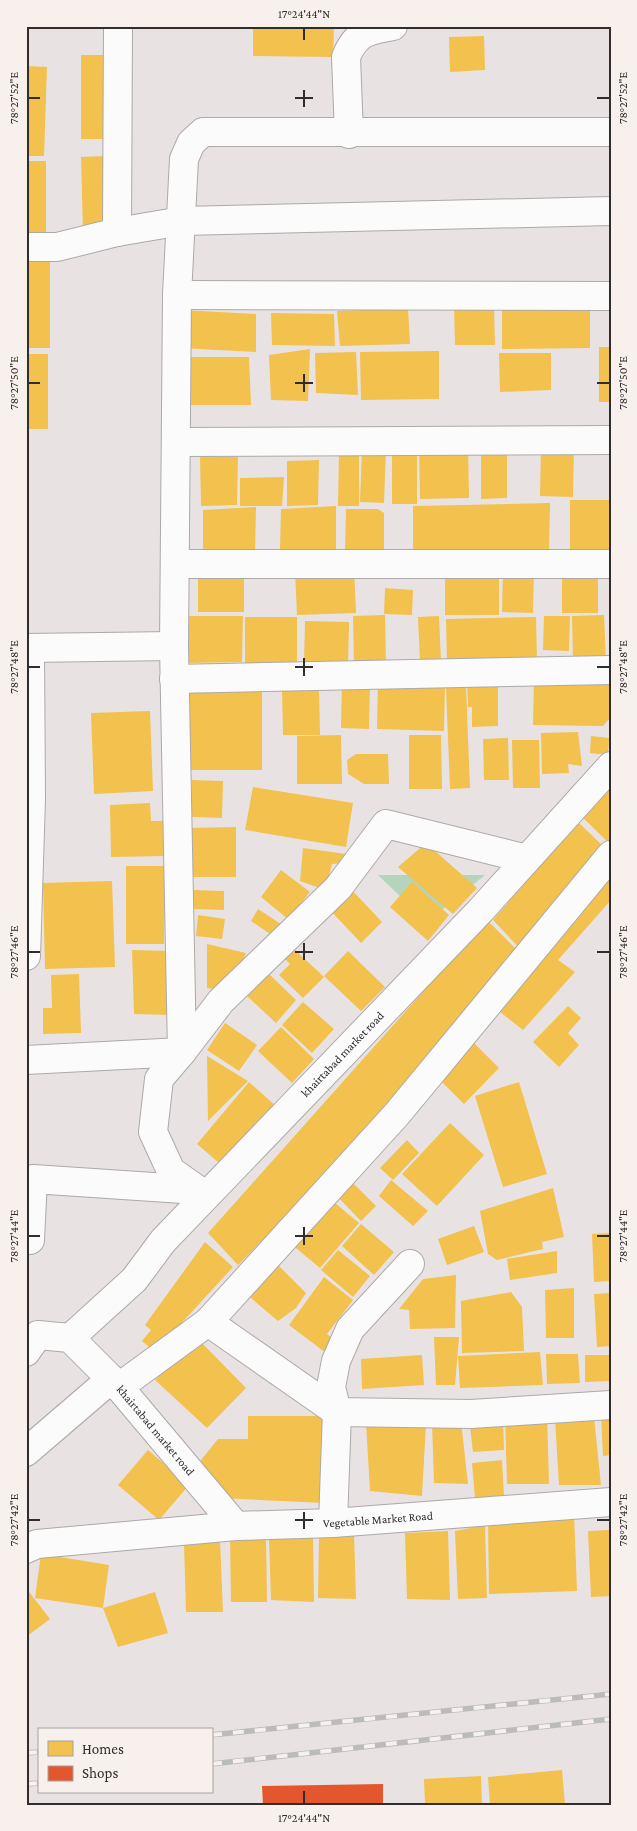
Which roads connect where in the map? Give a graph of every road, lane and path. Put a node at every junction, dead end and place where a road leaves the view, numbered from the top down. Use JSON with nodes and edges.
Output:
{"nodes":[{"id":1,"x":118,"y":26,"type":"edge"},
{"id":2,"x":393,"y":26,"type":"edge"},
{"id":3,"x":611,"y":132,"type":"edge"},
{"id":4,"x":349,"y":134,"type":"junction"},
{"id":5,"x":611,"y":211,"type":"edge"},
{"id":6,"x":182,"y":221,"type":"junction"},
{"id":7,"x":117,"y":232,"type":"junction"},
{"id":8,"x":26,"y":247,"type":"edge"},
{"id":9,"x":178,"y":295,"type":"junction"},
{"id":10,"x":611,"y":296,"type":"edge"},
{"id":11,"x":611,"y":440,"type":"edge"},
{"id":12,"x":177,"y":442,"type":"junction"},
{"id":13,"x":176,"y":564,"type":"junction"},
{"id":14,"x":611,"y":564,"type":"edge"},
{"id":15,"x":174,"y":646,"type":"junction"},
{"id":16,"x":28,"y":648,"type":"edge"},
{"id":17,"x":611,"y":670,"type":"edge"},
{"id":18,"x":174,"y":679,"type":"junction"},
{"id":19,"x":611,"y":766,"type":"edge"},
{"id":20,"x":611,"y":855,"type":"edge"},
{"id":21,"x":527,"y":859,"type":"junction"},
{"id":22,"x":26,"y":956,"type":"edge"},
{"id":23,"x":182,"y":1052,"type":"junction"},
{"id":24,"x":26,"y":1060,"type":"edge"},
{"id":25,"x":202,"y":1192,"type":"junction"},
{"id":26,"x":30,"y":1240,"type":"dead end"},
{"id":27,"x":410,"y":1264,"type":"dead end"},
{"id":28,"x":208,"y":1322,"type":"junction"},
{"id":29,"x":70,"y":1338,"type":"junction"},
{"id":30,"x":30,"y":1340,"type":"edge"},
{"id":31,"x":115,"y":1383,"type":"junction"},
{"id":32,"x":611,"y":1404,"type":"edge"},
{"id":33,"x":337,"y":1412,"type":"junction"},
{"id":34,"x":26,"y":1452,"type":"edge"},
{"id":35,"x":611,"y":1502,"type":"edge"},
{"id":36,"x":333,"y":1523,"type":"junction"},
{"id":37,"x":236,"y":1526,"type":"junction"},
{"id":38,"x":26,"y":1549,"type":"edge"}],
"edges":[{"from":1,"to":7,"type":"street"},
{"from":2,"to":4,"type":"street"},
{"from":3,"to":4,"type":"street"},
{"from":4,"to":6,"type":"street"},
{"from":5,"to":6,"type":"street"},
{"from":6,"to":7,"type":"street"},
{"from":6,"to":9,"type":"street"},
{"from":7,"to":8,"type":"street"},
{"from":9,"to":10,"type":"street"},
{"from":9,"to":12,"type":"street"},
{"from":11,"to":12,"type":"street"},
{"from":12,"to":13,"type":"street"},
{"from":13,"to":14,"type":"street"},
{"from":13,"to":15,"type":"street"},
{"from":15,"to":16,"type":"street"},
{"from":15,"to":18,"type":"street"},
{"from":16,"to":22,"type":"street"},
{"from":17,"to":18,"type":"street"},
{"from":18,"to":23,"type":"street"},
{"from":19,"to":21,"type":"street","name":"khairtabad market road"},
{"from":20,"to":28,"type":"street"},
{"from":21,"to":23,"type":"street"},
{"from":21,"to":25,"type":"street","name":"khairtabad market road"},
{"from":23,"to":24,"type":"street"},
{"from":23,"to":25,"type":"street"},
{"from":25,"to":26,"type":"street"},
{"from":25,"to":29,"type":"street","name":"khairtabad market road"},
{"from":27,"to":33,"type":"street"},
{"from":28,"to":31,"type":"street"},
{"from":28,"to":33,"type":"street"},
{"from":29,"to":30,"type":"street"},
{"from":29,"to":31,"type":"street","name":"khairtabad market road"},
{"from":31,"to":34,"type":"street"},
{"from":31,"to":37,"type":"street","name":"khairtabad market road"},
{"from":32,"to":33,"type":"street"},
{"from":33,"to":36,"type":"street"},
{"from":35,"to":36,"type":"street","name":"Vegetable Market Road"},
{"from":36,"to":37,"type":"street","name":"Vegetable Market Road"},
{"from":37,"to":38,"type":"street","name":"Vegetable Market Road"}]}
